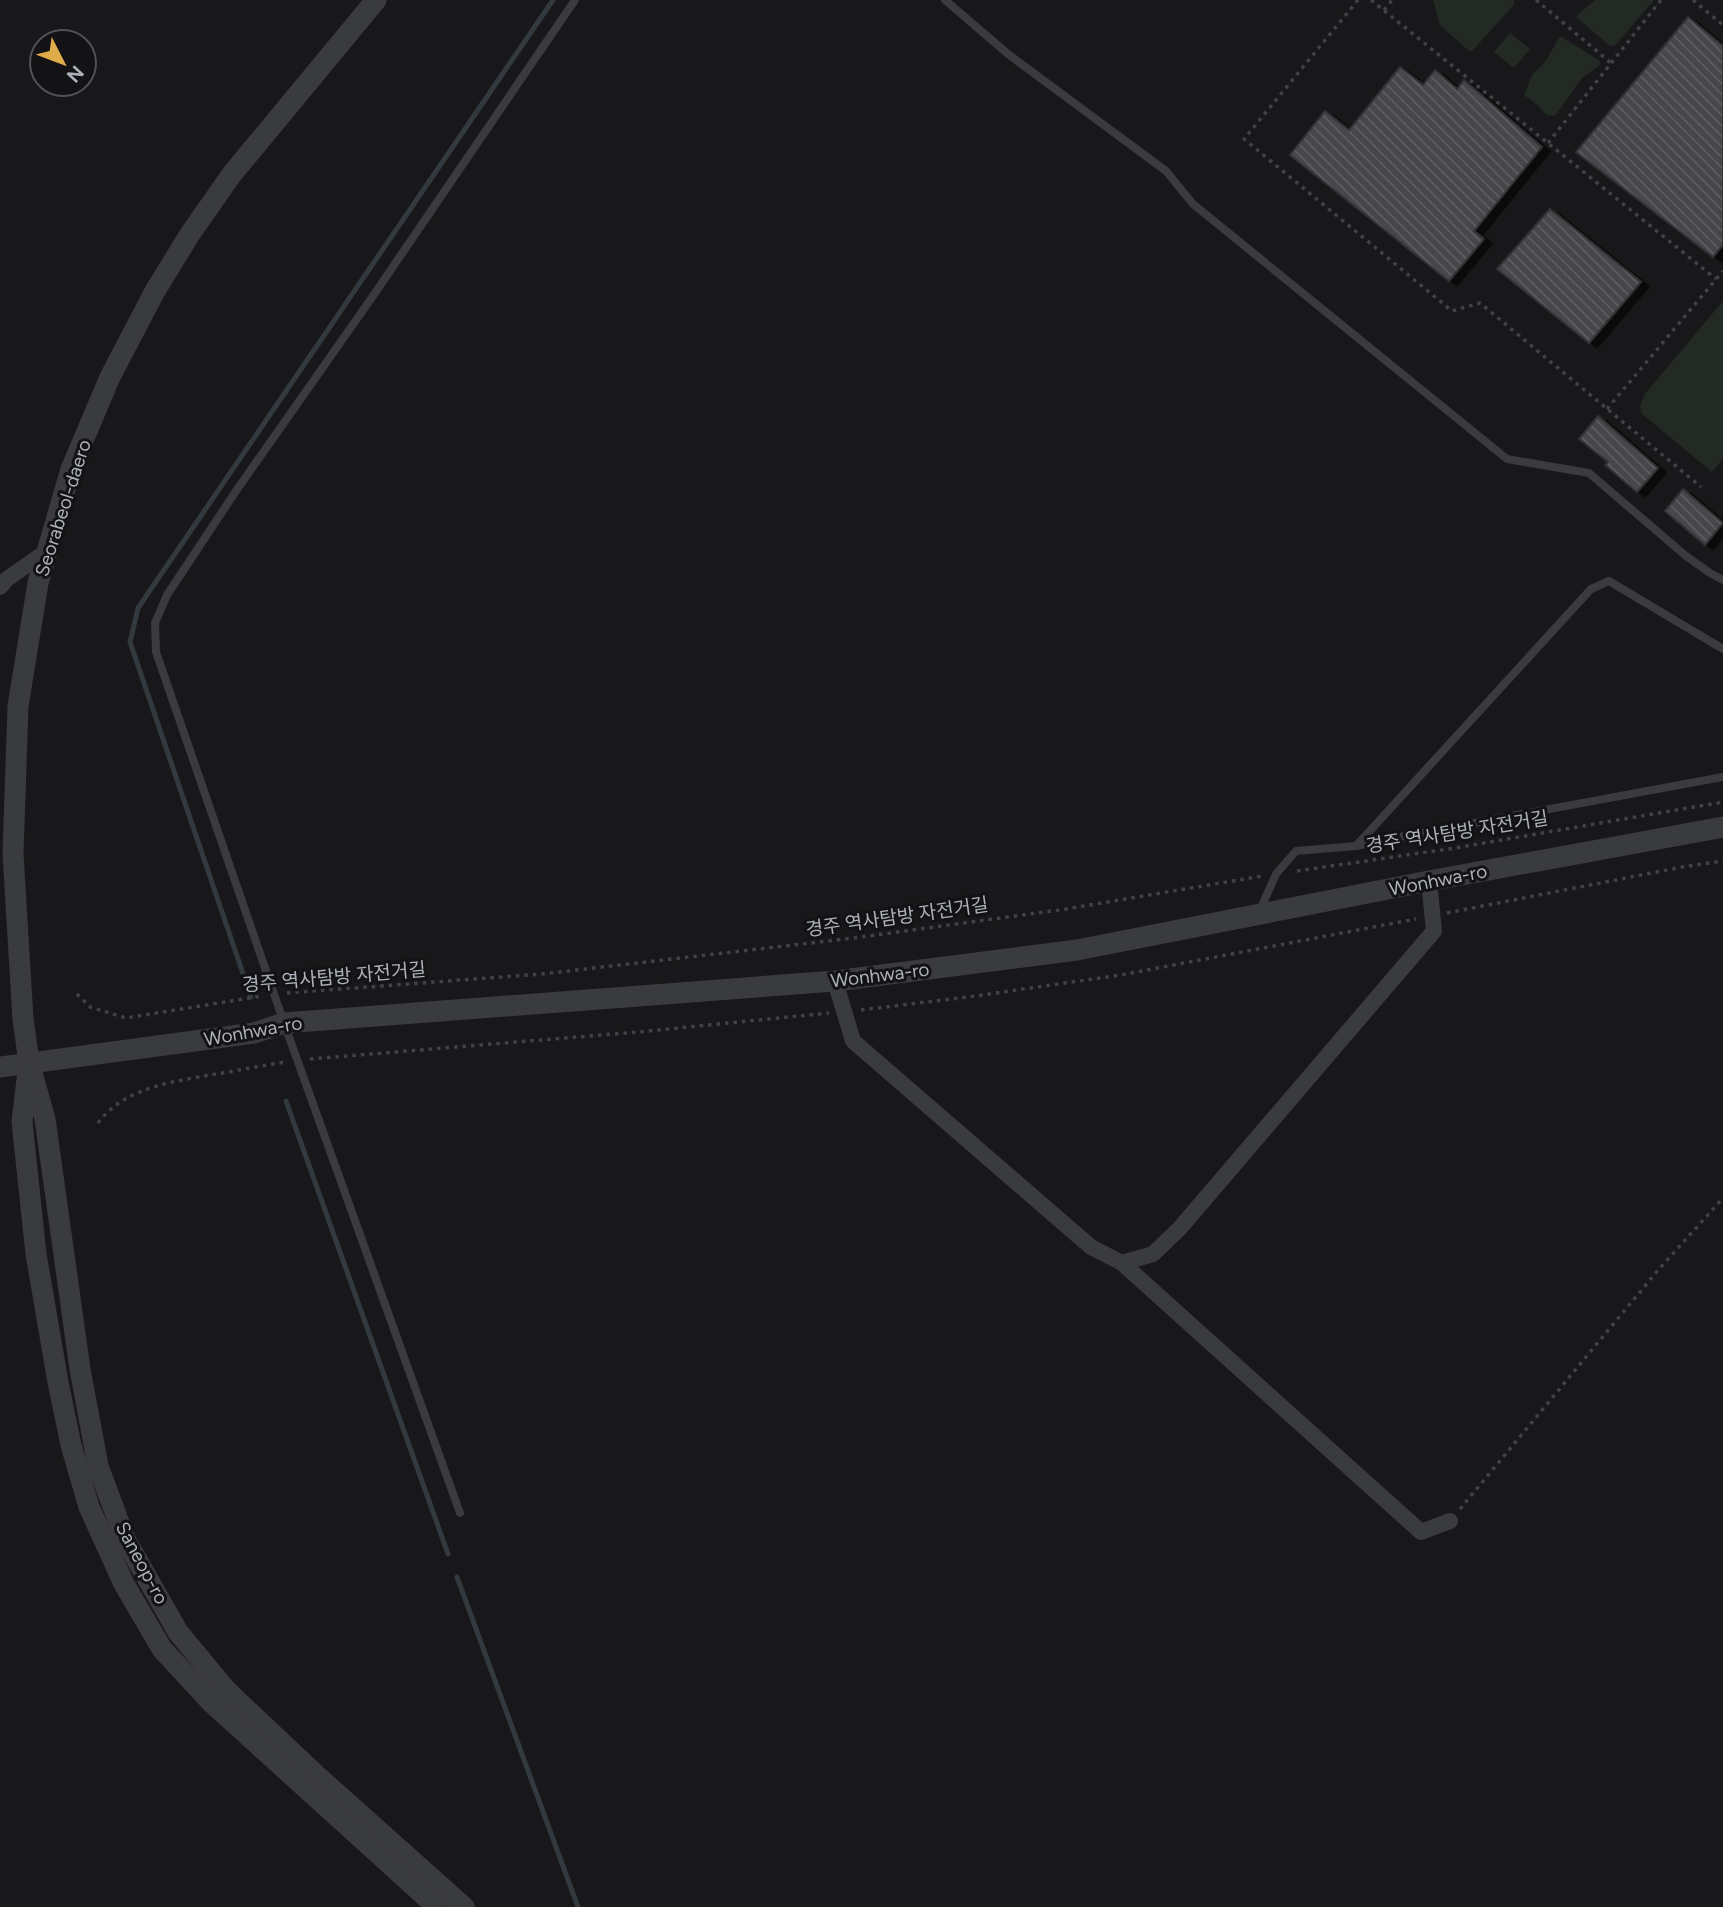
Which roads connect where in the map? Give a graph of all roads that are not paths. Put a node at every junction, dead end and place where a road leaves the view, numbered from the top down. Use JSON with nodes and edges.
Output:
{"nodes":[{"id":1,"x":376,"y":0,"type":"edge"},
{"id":2,"x":575,"y":0,"type":"edge"},
{"id":3,"x":945,"y":0,"type":"edge"},
{"id":4,"x":47,"y":551,"type":"junction"},
{"id":5,"x":1723,"y":580,"type":"edge"},
{"id":6,"x":0,"y":587,"type":"edge"},
{"id":7,"x":1723,"y":649,"type":"edge"},
{"id":8,"x":1723,"y":777,"type":"edge"},
{"id":9,"x":1723,"y":827,"type":"edge"},
{"id":10,"x":1356,"y":846,"type":"junction"},
{"id":11,"x":1429,"y":881,"type":"junction"},
{"id":12,"x":1257,"y":916,"type":"junction"},
{"id":13,"x":835,"y":981,"type":"junction"},
{"id":14,"x":284,"y":1023,"type":"junction"},
{"id":15,"x":29,"y":1062,"type":"junction"},
{"id":16,"x":0,"y":1067,"type":"edge"},
{"id":17,"x":1122,"y":1263,"type":"junction"},
{"id":18,"x":460,"y":1513,"type":"dead end"},
{"id":19,"x":1450,"y":1521,"type":"road end"},
{"id":20,"x":438,"y":1907,"type":"edge"},
{"id":21,"x":464,"y":1907,"type":"edge"}],
"edges":[{"from":1,"to":4,"type":"street","name":"Seorabeol-daero"},
{"from":2,"to":14,"type":"lane"},
{"from":3,"to":5,"type":"lane"},
{"from":4,"to":6,"type":"street"},
{"from":4,"to":15,"type":"street","name":"Seorabeol-daero"},
{"from":7,"to":10,"type":"lane"},
{"from":8,"to":10,"type":"lane"},
{"from":9,"to":11,"type":"street","name":"Wonhwa-ro"},
{"from":10,"to":12,"type":"lane"},
{"from":11,"to":12,"type":"street","name":"Wonhwa-ro"},
{"from":11,"to":17,"type":"street"},
{"from":12,"to":13,"type":"street","name":"Wonhwa-ro"},
{"from":13,"to":14,"type":"street","name":"Wonhwa-ro"},
{"from":13,"to":17,"type":"street"},
{"from":14,"to":15,"type":"street","name":"Wonhwa-ro"},
{"from":14,"to":18,"type":"lane"},
{"from":15,"to":16,"type":"street"},
{"from":15,"to":20,"type":"street","name":"Saneop-ro"},
{"from":15,"to":21,"type":"street","name":"Saneop-ro"},
{"from":17,"to":19,"type":"street"}]}
